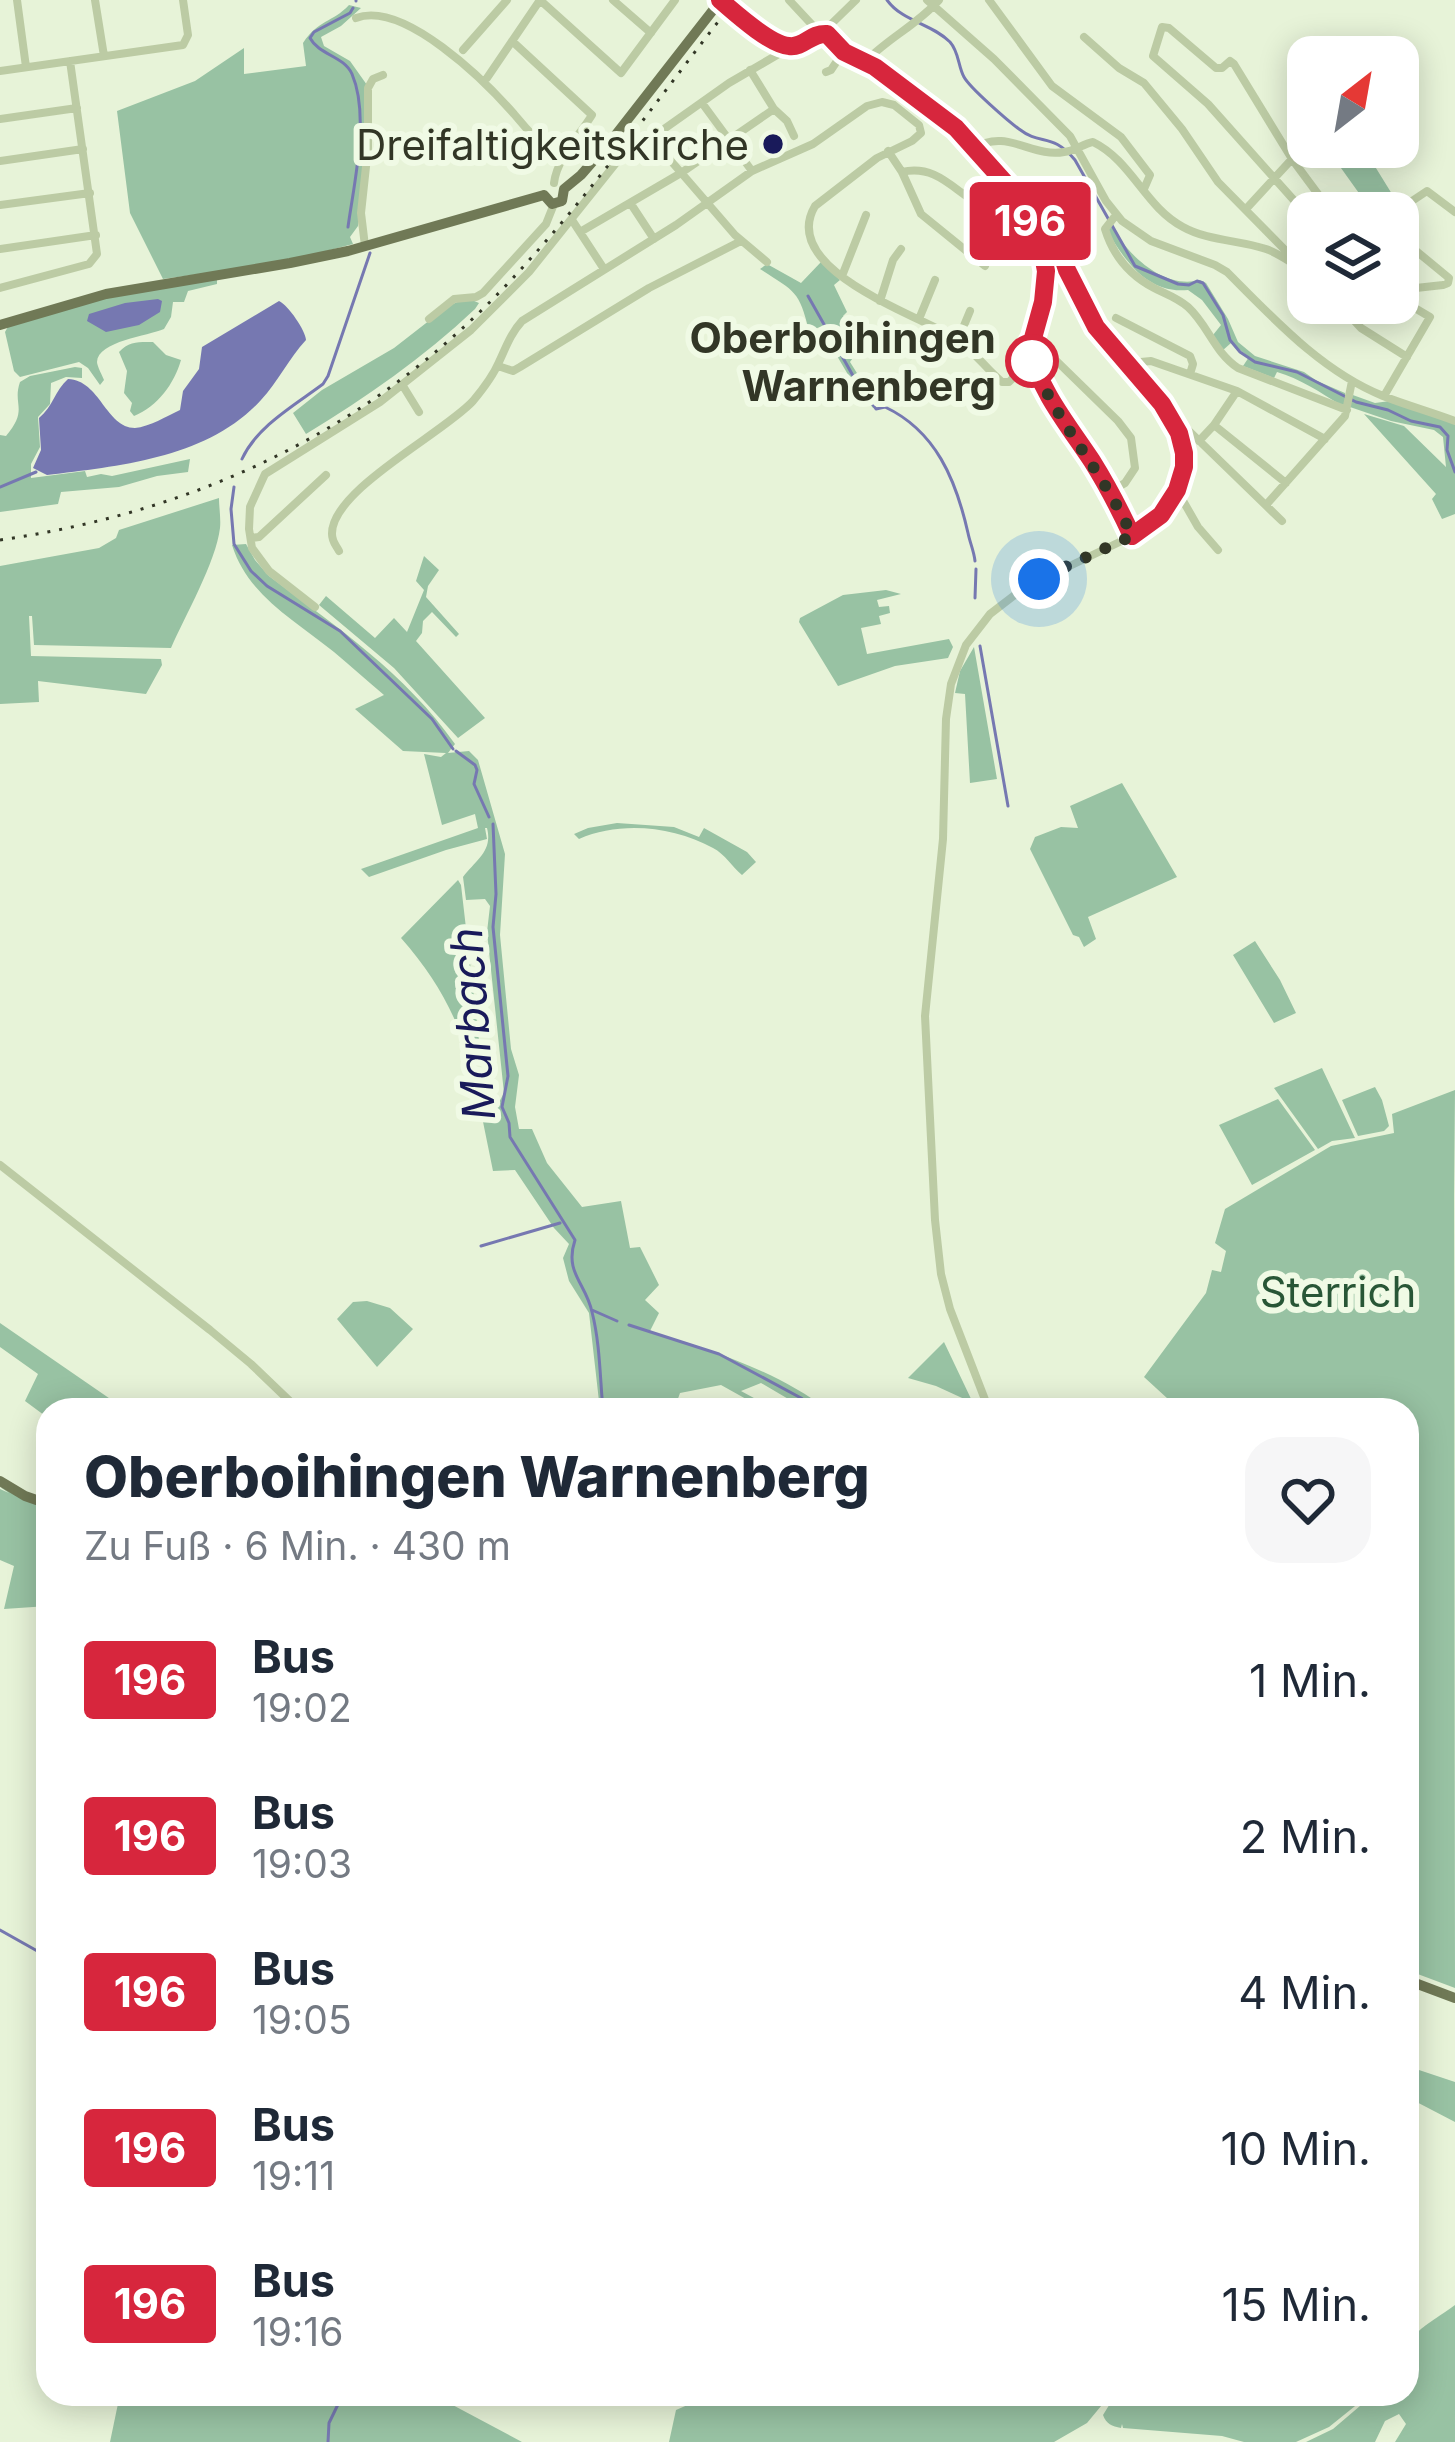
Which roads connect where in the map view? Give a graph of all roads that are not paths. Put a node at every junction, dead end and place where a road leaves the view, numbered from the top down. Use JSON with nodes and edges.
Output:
{"nodes":[{"id":1,"x":17,"y":0,"type":"edge"},
{"id":2,"x":95,"y":0,"type":"edge"},
{"id":3,"x":183,"y":0,"type":"edge"},
{"id":4,"x":507,"y":0,"type":"edge"},
{"id":5,"x":540,"y":0,"type":"edge"},
{"id":6,"x":614,"y":0,"type":"edge"},
{"id":7,"x":675,"y":0,"type":"edge"},
{"id":8,"x":789,"y":0,"type":"edge"},
{"id":9,"x":856,"y":0,"type":"edge"},
{"id":10,"x":989,"y":0,"type":"edge"},
{"id":11,"x":720,"y":2,"type":"edge"},
{"id":12,"x":933,"y":2,"type":"edge"},
{"id":13,"x":372,"y":4,"type":"dead end"},
{"id":14,"x":356,"y":18,"type":"dead end"},
{"id":15,"x":651,"y":33,"type":"junction"},
{"id":16,"x":822,"y":33,"type":"junction"},
{"id":17,"x":447,"y":36,"type":"dead end"},
{"id":18,"x":1084,"y":37,"type":"dead end"},
{"id":19,"x":512,"y":41,"type":"junction"},
{"id":20,"x":784,"y":45,"type":"junction"},
{"id":21,"x":463,"y":50,"type":"junction"},
{"id":22,"x":844,"y":52,"type":"junction"},
{"id":23,"x":104,"y":56,"type":"junction"},
{"id":24,"x":70,"y":61,"type":"junction"},
{"id":25,"x":865,"y":62,"type":"junction"},
{"id":26,"x":26,"y":67,"type":"junction"},
{"id":27,"x":750,"y":70,"type":"junction"},
{"id":28,"x":0,"y":71,"type":"edge"},
{"id":29,"x":826,"y":72,"type":"dead end"},
{"id":30,"x":383,"y":76,"type":"dead end"},
{"id":31,"x":487,"y":79,"type":"junction"},
{"id":32,"x":702,"y":103,"type":"junction"},
{"id":33,"x":77,"y":108,"type":"junction"},
{"id":34,"x":775,"y":109,"type":"junction"},
{"id":35,"x":0,"y":119,"type":"edge"},
{"id":36,"x":794,"y":136,"type":"dead end"},
{"id":37,"x":650,"y":140,"type":"junction"},
{"id":38,"x":728,"y":140,"type":"junction"},
{"id":39,"x":974,"y":148,"type":"junction"},
{"id":40,"x":83,"y":149,"type":"junction"},
{"id":41,"x":1070,"y":150,"type":"junction"},
{"id":42,"x":888,"y":151,"type":"junction"},
{"id":43,"x":1287,"y":151,"type":"edge"},
{"id":44,"x":0,"y":160,"type":"edge"},
{"id":45,"x":560,"y":162,"type":"junction"},
{"id":46,"x":1287,"y":164,"type":"edge"},
{"id":47,"x":752,"y":171,"type":"junction"},
{"id":48,"x":902,"y":172,"type":"junction"},
{"id":49,"x":681,"y":173,"type":"junction"},
{"id":50,"x":1274,"y":178,"type":"junction"},
{"id":51,"x":559,"y":186,"type":"junction"},
{"id":52,"x":1144,"y":189,"type":"junction"},
{"id":53,"x":90,"y":193,"type":"junction"},
{"id":54,"x":1287,"y":193,"type":"edge"},
{"id":55,"x":1017,"y":196,"type":"junction"},
{"id":56,"x":1419,"y":196,"type":"edge"},
{"id":57,"x":549,"y":200,"type":"junction"},
{"id":58,"x":707,"y":203,"type":"junction"},
{"id":59,"x":631,"y":204,"type":"junction"},
{"id":60,"x":0,"y":206,"type":"edge"},
{"id":61,"x":1246,"y":209,"type":"junction"},
{"id":62,"x":991,"y":210,"type":"dead end"},
{"id":63,"x":1455,"y":212,"type":"edge"},
{"id":64,"x":866,"y":215,"type":"dead end"},
{"id":65,"x":1111,"y":219,"type":"junction"},
{"id":66,"x":572,"y":220,"type":"junction"},
{"id":67,"x":580,"y":232,"type":"junction"},
{"id":68,"x":96,"y":236,"type":"junction"},
{"id":69,"x":654,"y":239,"type":"junction"},
{"id":70,"x":741,"y":241,"type":"junction"},
{"id":71,"x":365,"y":246,"type":"junction"},
{"id":72,"x":0,"y":249,"type":"edge"},
{"id":73,"x":901,"y":249,"type":"dead end"},
{"id":74,"x":1287,"y":252,"type":"edge"},
{"id":75,"x":1419,"y":252,"type":"edge"},
{"id":76,"x":1287,"y":260,"type":"edge"},
{"id":77,"x":767,"y":262,"type":"dead end"},
{"id":78,"x":985,"y":266,"type":"dead end"},
{"id":79,"x":604,"y":269,"type":"junction"},
{"id":80,"x":842,"y":276,"type":"junction"},
{"id":81,"x":935,"y":280,"type":"dead end"},
{"id":82,"x":0,"y":288,"type":"edge"},
{"id":83,"x":1419,"y":290,"type":"edge"},
{"id":84,"x":880,"y":301,"type":"junction"},
{"id":85,"x":1419,"y":308,"type":"edge"},
{"id":86,"x":970,"y":311,"type":"dead end"},
{"id":87,"x":1115,"y":318,"type":"dead end"},
{"id":88,"x":428,"y":319,"type":"dead end"},
{"id":89,"x":919,"y":319,"type":"junction"},
{"id":90,"x":1357,"y":324,"type":"edge"},
{"id":91,"x":0,"y":325,"type":"edge"},
{"id":92,"x":958,"y":340,"type":"junction"},
{"id":93,"x":1030,"y":342,"type":"junction"},
{"id":94,"x":1407,"y":357,"type":"junction"},
{"id":95,"x":497,"y":366,"type":"junction"},
{"id":96,"x":1017,"y":368,"type":"junction"},
{"id":97,"x":1130,"y":370,"type":"junction"},
{"id":98,"x":1037,"y":373,"type":"junction"},
{"id":99,"x":1190,"y":374,"type":"junction"},
{"id":100,"x":1351,"y":384,"type":"junction"},
{"id":101,"x":403,"y":386,"type":"junction"},
{"id":102,"x":1237,"y":391,"type":"junction"},
{"id":103,"x":1384,"y":396,"type":"junction"},
{"id":104,"x":1347,"y":407,"type":"junction"},
{"id":105,"x":419,"y":412,"type":"dead end"},
{"id":106,"x":1455,"y":421,"type":"edge"},
{"id":107,"x":1175,"y":424,"type":"junction"},
{"id":108,"x":1214,"y":425,"type":"junction"},
{"id":109,"x":1325,"y":440,"type":"junction"},
{"id":110,"x":1199,"y":441,"type":"junction"},
{"id":111,"x":326,"y":475,"type":"dead end"},
{"id":112,"x":1286,"y":483,"type":"junction"},
{"id":113,"x":1177,"y":490,"type":"junction"},
{"id":114,"x":1110,"y":492,"type":"junction"},
{"id":115,"x":1266,"y":505,"type":"junction"},
{"id":116,"x":1282,"y":521,"type":"dead end"},
{"id":117,"x":1132,"y":536,"type":"junction"},
{"id":118,"x":250,"y":538,"type":"junction"},
{"id":119,"x":1218,"y":550,"type":"dead end"},
{"id":120,"x":339,"y":551,"type":"dead end"},
{"id":121,"x":315,"y":607,"type":"dead end"},
{"id":122,"x":0,"y":1165,"type":"edge"},
{"id":123,"x":286,"y":1398,"type":"edge"},
{"id":124,"x":984,"y":1398,"type":"edge"},
{"id":125,"x":0,"y":1481,"type":"edge"},
{"id":126,"x":36,"y":1500,"type":"edge"},
{"id":127,"x":1419,"y":1985,"type":"edge"},
{"id":128,"x":1455,"y":1999,"type":"edge"}],
"edges":[{"from":1,"to":26,"type":"street"},
{"from":2,"to":23,"type":"street"},
{"from":3,"to":23,"type":"street"},
{"from":4,"to":21,"type":"street"},
{"from":5,"to":15,"type":"street"},
{"from":5,"to":19,"type":"street"},
{"from":6,"to":15,"type":"street"},
{"from":7,"to":15,"type":"street"},
{"from":8,"to":16,"type":"street"},
{"from":9,"to":16,"type":"street"},
{"from":10,"to":52,"type":"street"},
{"from":11,"to":20,"type":"street"},
{"from":11,"to":51,"type":"main road"},
{"from":12,"to":25,"type":"street"},
{"from":12,"to":41,"type":"street"},
{"from":13,"to":14,"type":"street"},
{"from":16,"to":20,"type":"street"},
{"from":16,"to":22,"type":"street"},
{"from":17,"to":21,"type":"street"},
{"from":18,"to":61,"type":"street"},
{"from":19,"to":31,"type":"street"},
{"from":19,"to":45,"type":"street"},
{"from":20,"to":27,"type":"street"},
{"from":21,"to":31,"type":"street"},
{"from":22,"to":25,"type":"street"},
{"from":22,"to":29,"type":"street"},
{"from":23,"to":24,"type":"street"},
{"from":24,"to":26,"type":"street"},
{"from":24,"to":33,"type":"street"},
{"from":25,"to":39,"type":"street"},
{"from":26,"to":28,"type":"street"},
{"from":27,"to":32,"type":"street"},
{"from":27,"to":34,"type":"street"},
{"from":30,"to":71,"type":"street"},
{"from":31,"to":45,"type":"street"},
{"from":32,"to":37,"type":"street"},
{"from":32,"to":38,"type":"street"},
{"from":33,"to":35,"type":"street"},
{"from":33,"to":40,"type":"street"},
{"from":34,"to":36,"type":"street"},
{"from":34,"to":38,"type":"street"},
{"from":37,"to":49,"type":"street"},
{"from":37,"to":66,"type":"street"},
{"from":38,"to":47,"type":"street"},
{"from":38,"to":49,"type":"street"},
{"from":39,"to":41,"type":"street"},
{"from":39,"to":55,"type":"street"},
{"from":40,"to":44,"type":"street"},
{"from":40,"to":53,"type":"street"},
{"from":41,"to":52,"type":"street"},
{"from":41,"to":65,"type":"street"},
{"from":42,"to":47,"type":"street"},
{"from":42,"to":48,"type":"street"},
{"from":42,"to":80,"type":"street"},
{"from":43,"to":50,"type":"street"},
{"from":45,"to":51,"type":"street"},
{"from":46,"to":50,"type":"street"},
{"from":47,"to":58,"type":"street"},
{"from":48,"to":62,"type":"street"},
{"from":48,"to":78,"type":"street"},
{"from":49,"to":58,"type":"street"},
{"from":49,"to":59,"type":"street"},
{"from":50,"to":54,"type":"street"},
{"from":50,"to":61,"type":"street"},
{"from":51,"to":57,"type":"main road"},
{"from":51,"to":57,"type":"main road"},
{"from":52,"to":76,"type":"street"},
{"from":53,"to":60,"type":"street"},
{"from":53,"to":68,"type":"street"},
{"from":55,"to":93,"type":"street"},
{"from":55,"to":97,"type":"street"},
{"from":56,"to":63,"type":"street"},
{"from":57,"to":71,"type":"main road"},
{"from":57,"to":88,"type":"street"},
{"from":58,"to":69,"type":"street"},
{"from":58,"to":70,"type":"street"},
{"from":59,"to":67,"type":"street"},
{"from":59,"to":69,"type":"street"},
{"from":61,"to":74,"type":"street"},
{"from":64,"to":80,"type":"street"},
{"from":65,"to":100,"type":"street"},
{"from":65,"to":104,"type":"street"},
{"from":66,"to":67,"type":"street"},
{"from":66,"to":101,"type":"street"},
{"from":67,"to":79,"type":"street"},
{"from":68,"to":72,"type":"street"},
{"from":68,"to":82,"type":"street"},
{"from":69,"to":79,"type":"street"},
{"from":70,"to":77,"type":"street"},
{"from":70,"to":95,"type":"street"},
{"from":71,"to":91,"type":"main road"},
{"from":73,"to":84,"type":"street"},
{"from":75,"to":83,"type":"street"},
{"from":79,"to":95,"type":"street"},
{"from":80,"to":84,"type":"street"},
{"from":81,"to":89,"type":"street"},
{"from":84,"to":89,"type":"street"},
{"from":85,"to":94,"type":"street"},
{"from":86,"to":92,"type":"street"},
{"from":87,"to":99,"type":"street"},
{"from":89,"to":92,"type":"street"},
{"from":90,"to":94,"type":"street"},
{"from":92,"to":96,"type":"street"},
{"from":93,"to":96,"type":"street"},
{"from":93,"to":98,"type":"street"},
{"from":93,"to":114,"type":"street"},
{"from":94,"to":103,"type":"street"},
{"from":95,"to":120,"type":"street"},
{"from":96,"to":98,"type":"street"},
{"from":97,"to":99,"type":"street"},
{"from":97,"to":107,"type":"street"},
{"from":98,"to":114,"type":"street"},
{"from":99,"to":102,"type":"street"},
{"from":100,"to":103,"type":"street"},
{"from":100,"to":104,"type":"street"},
{"from":101,"to":105,"type":"street"},
{"from":101,"to":118,"type":"street"},
{"from":102,"to":108,"type":"street"},
{"from":102,"to":109,"type":"street"},
{"from":103,"to":106,"type":"street"},
{"from":104,"to":109,"type":"street"},
{"from":107,"to":110,"type":"street"},
{"from":107,"to":113,"type":"street"},
{"from":108,"to":110,"type":"street"},
{"from":108,"to":112,"type":"street"},
{"from":109,"to":112,"type":"street"},
{"from":110,"to":115,"type":"street"},
{"from":111,"to":118,"type":"street"},
{"from":112,"to":115,"type":"street"},
{"from":113,"to":117,"type":"street"},
{"from":113,"to":119,"type":"street"},
{"from":114,"to":117,"type":"street"},
{"from":115,"to":116,"type":"street"},
{"from":117,"to":124,"type":"street"},
{"from":118,"to":121,"type":"street"},
{"from":122,"to":123,"type":"street"},
{"from":125,"to":126,"type":"main road"},
{"from":127,"to":128,"type":"main road"}]}
